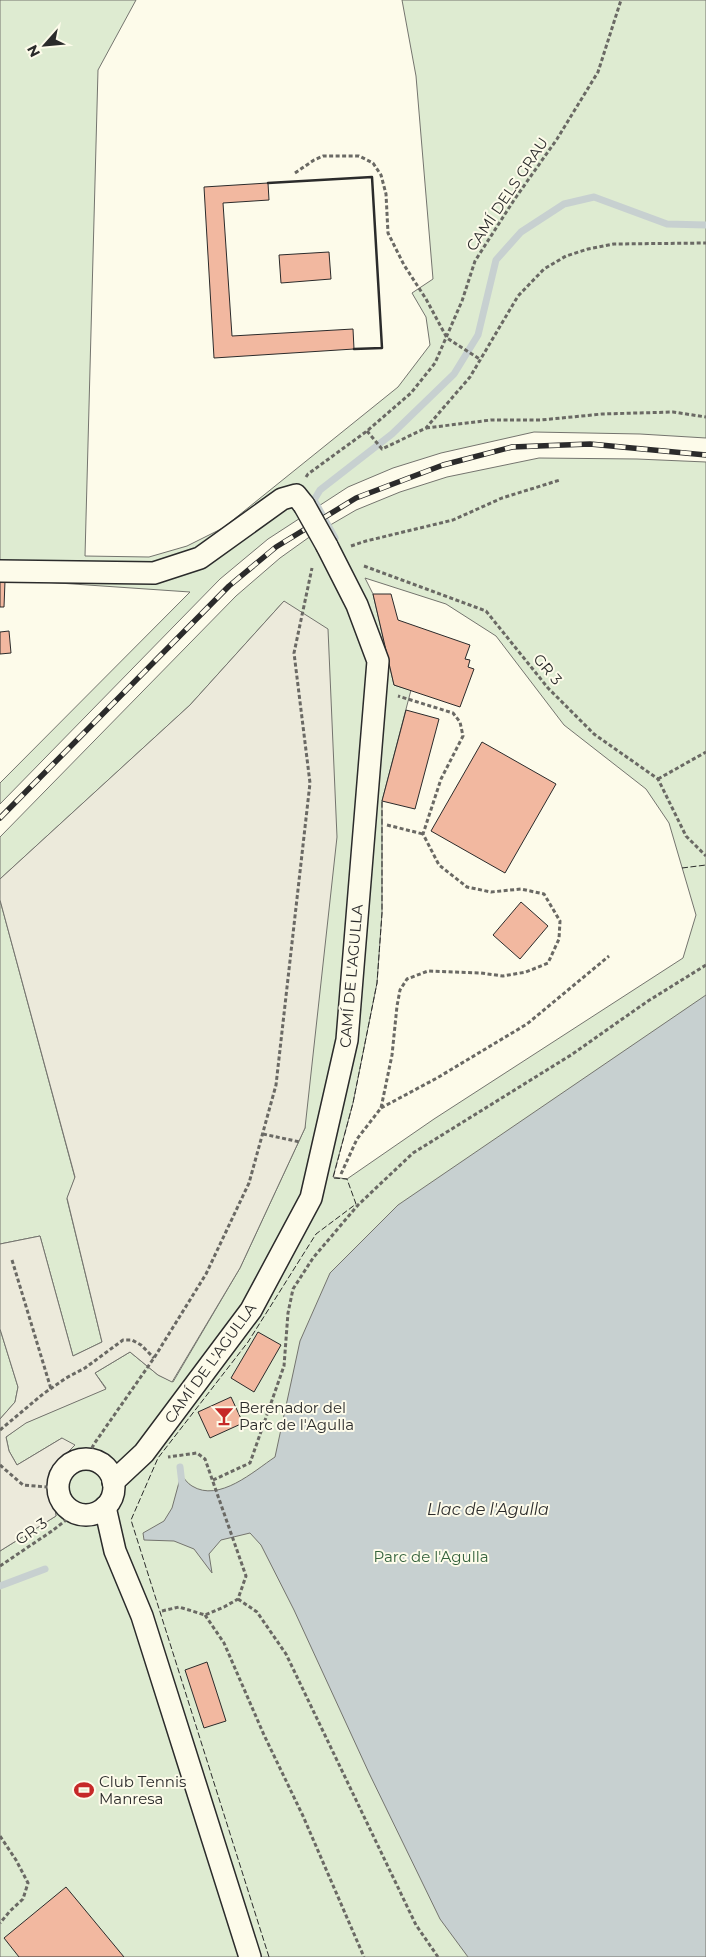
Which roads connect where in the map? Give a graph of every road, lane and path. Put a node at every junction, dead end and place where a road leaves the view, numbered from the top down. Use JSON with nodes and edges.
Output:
{"nodes":[{"id":1,"x":620,"y":0,"type":"edge"},
{"id":2,"x":295,"y":173,"type":"dead end"},
{"id":3,"x":706,"y":243,"type":"edge"},
{"id":4,"x":447,"y":338,"type":"junction"},
{"id":5,"x":481,"y":360,"type":"junction"},
{"id":6,"x":706,"y":417,"type":"edge"},
{"id":7,"x":426,"y":428,"type":"junction"},
{"id":8,"x":367,"y":431,"type":"junction"},
{"id":9,"x":560,"y":480,"type":"dead end"},
{"id":10,"x":300,"y":500,"type":"junction"},
{"id":11,"x":329,"y":550,"type":"junction"},
{"id":12,"x":0,"y":571,"type":"edge"},
{"id":13,"x":409,"y":698,"type":"dead end"},
{"id":14,"x":706,"y":752,"type":"edge"},
{"id":15,"x":658,"y":779,"type":"junction"},
{"id":16,"x":382,"y":824,"type":"dead end"},
{"id":17,"x":423,"y":834,"type":"junction"},
{"id":18,"x":706,"y":856,"type":"edge"},
{"id":19,"x":609,"y":956,"type":"dead end"},
{"id":20,"x":706,"y":965,"type":"edge"},
{"id":21,"x":380,"y":1108,"type":"junction"},
{"id":22,"x":263,"y":1134,"type":"junction"},
{"id":23,"x":323,"y":1146,"type":"junction"},
{"id":24,"x":339,"y":1178,"type":"dead end"},
{"id":25,"x":12,"y":1260,"type":"dead end"},
{"id":26,"x":154,"y":1358,"type":"junction"},
{"id":27,"x":51,"y":1389,"type":"junction"},
{"id":28,"x":0,"y":1430,"type":"edge"},
{"id":29,"x":154,"y":1455,"type":"junction"},
{"id":30,"x":0,"y":1465,"type":"edge"},
{"id":31,"x":101,"y":1469,"type":"junction"},
{"id":32,"x":213,"y":1480,"type":"junction"},
{"id":33,"x":58,"y":1488,"type":"junction"},
{"id":34,"x":89,"y":1512,"type":"junction"},
{"id":35,"x":0,"y":1566,"type":"edge"},
{"id":36,"x":238,"y":1599,"type":"junction"},
{"id":37,"x":159,"y":1612,"type":"dead end"},
{"id":38,"x":205,"y":1615,"type":"junction"},
{"id":39,"x":0,"y":1836,"type":"edge"},
{"id":40,"x":0,"y":1923,"type":"edge"},
{"id":41,"x":250,"y":1957,"type":"edge"},
{"id":42,"x":364,"y":1957,"type":"edge"},
{"id":43,"x":438,"y":1957,"type":"edge"}],
"edges":[{"from":1,"to":4,"type":"path","name":"CAMÍ DELS GRAU"},
{"from":2,"to":4,"type":"path"},
{"from":3,"to":5,"type":"path"},
{"from":4,"to":5,"type":"path"},
{"from":4,"to":8,"type":"path","name":"CAMÍ DELS GRAU"},
{"from":5,"to":7,"type":"path"},
{"from":6,"to":7,"type":"path"},
{"from":7,"to":8,"type":"path"},
{"from":8,"to":10,"type":"path","name":"CAMÍ DELS GRAU"},
{"from":9,"to":11,"type":"path"},
{"from":10,"to":11,"type":"street","name":"CAMÍ DE L'AGULLA","bridge":true},
{"from":10,"to":12,"type":"street"},
{"from":11,"to":15,"type":"path","name":"GR 3"},
{"from":11,"to":22,"type":"path"},
{"from":11,"to":23,"type":"street","name":"CAMÍ DE L'AGULLA"},
{"from":13,"to":17,"type":"path"},
{"from":14,"to":15,"type":"path"},
{"from":15,"to":18,"type":"path","name":"GR 3"},
{"from":16,"to":17,"type":"path"},
{"from":17,"to":21,"type":"path"},
{"from":19,"to":21,"type":"path"},
{"from":20,"to":32,"type":"path"},
{"from":21,"to":24,"type":"path"},
{"from":22,"to":23,"type":"path"},
{"from":22,"to":26,"type":"path"},
{"from":23,"to":29,"type":"street","name":"CAMÍ DE L'AGULLA"},
{"from":25,"to":27,"type":"path"},
{"from":26,"to":27,"type":"path"},
{"from":26,"to":31,"type":"path"},
{"from":27,"to":28,"type":"path"},
{"from":29,"to":31,"type":"street"},
{"from":29,"to":32,"type":"path"},
{"from":30,"to":33,"type":"path"},
{"from":31,"to":33,"type":"street"},
{"from":31,"to":34,"type":"street"},
{"from":32,"to":36,"type":"path"},
{"from":33,"to":34,"type":"street"},
{"from":34,"to":35,"type":"path","name":"GR 3"},
{"from":34,"to":41,"type":"street"},
{"from":36,"to":38,"type":"path"},
{"from":36,"to":43,"type":"path"},
{"from":37,"to":38,"type":"path"},
{"from":38,"to":42,"type":"path"},
{"from":39,"to":40,"type":"path"}]}
